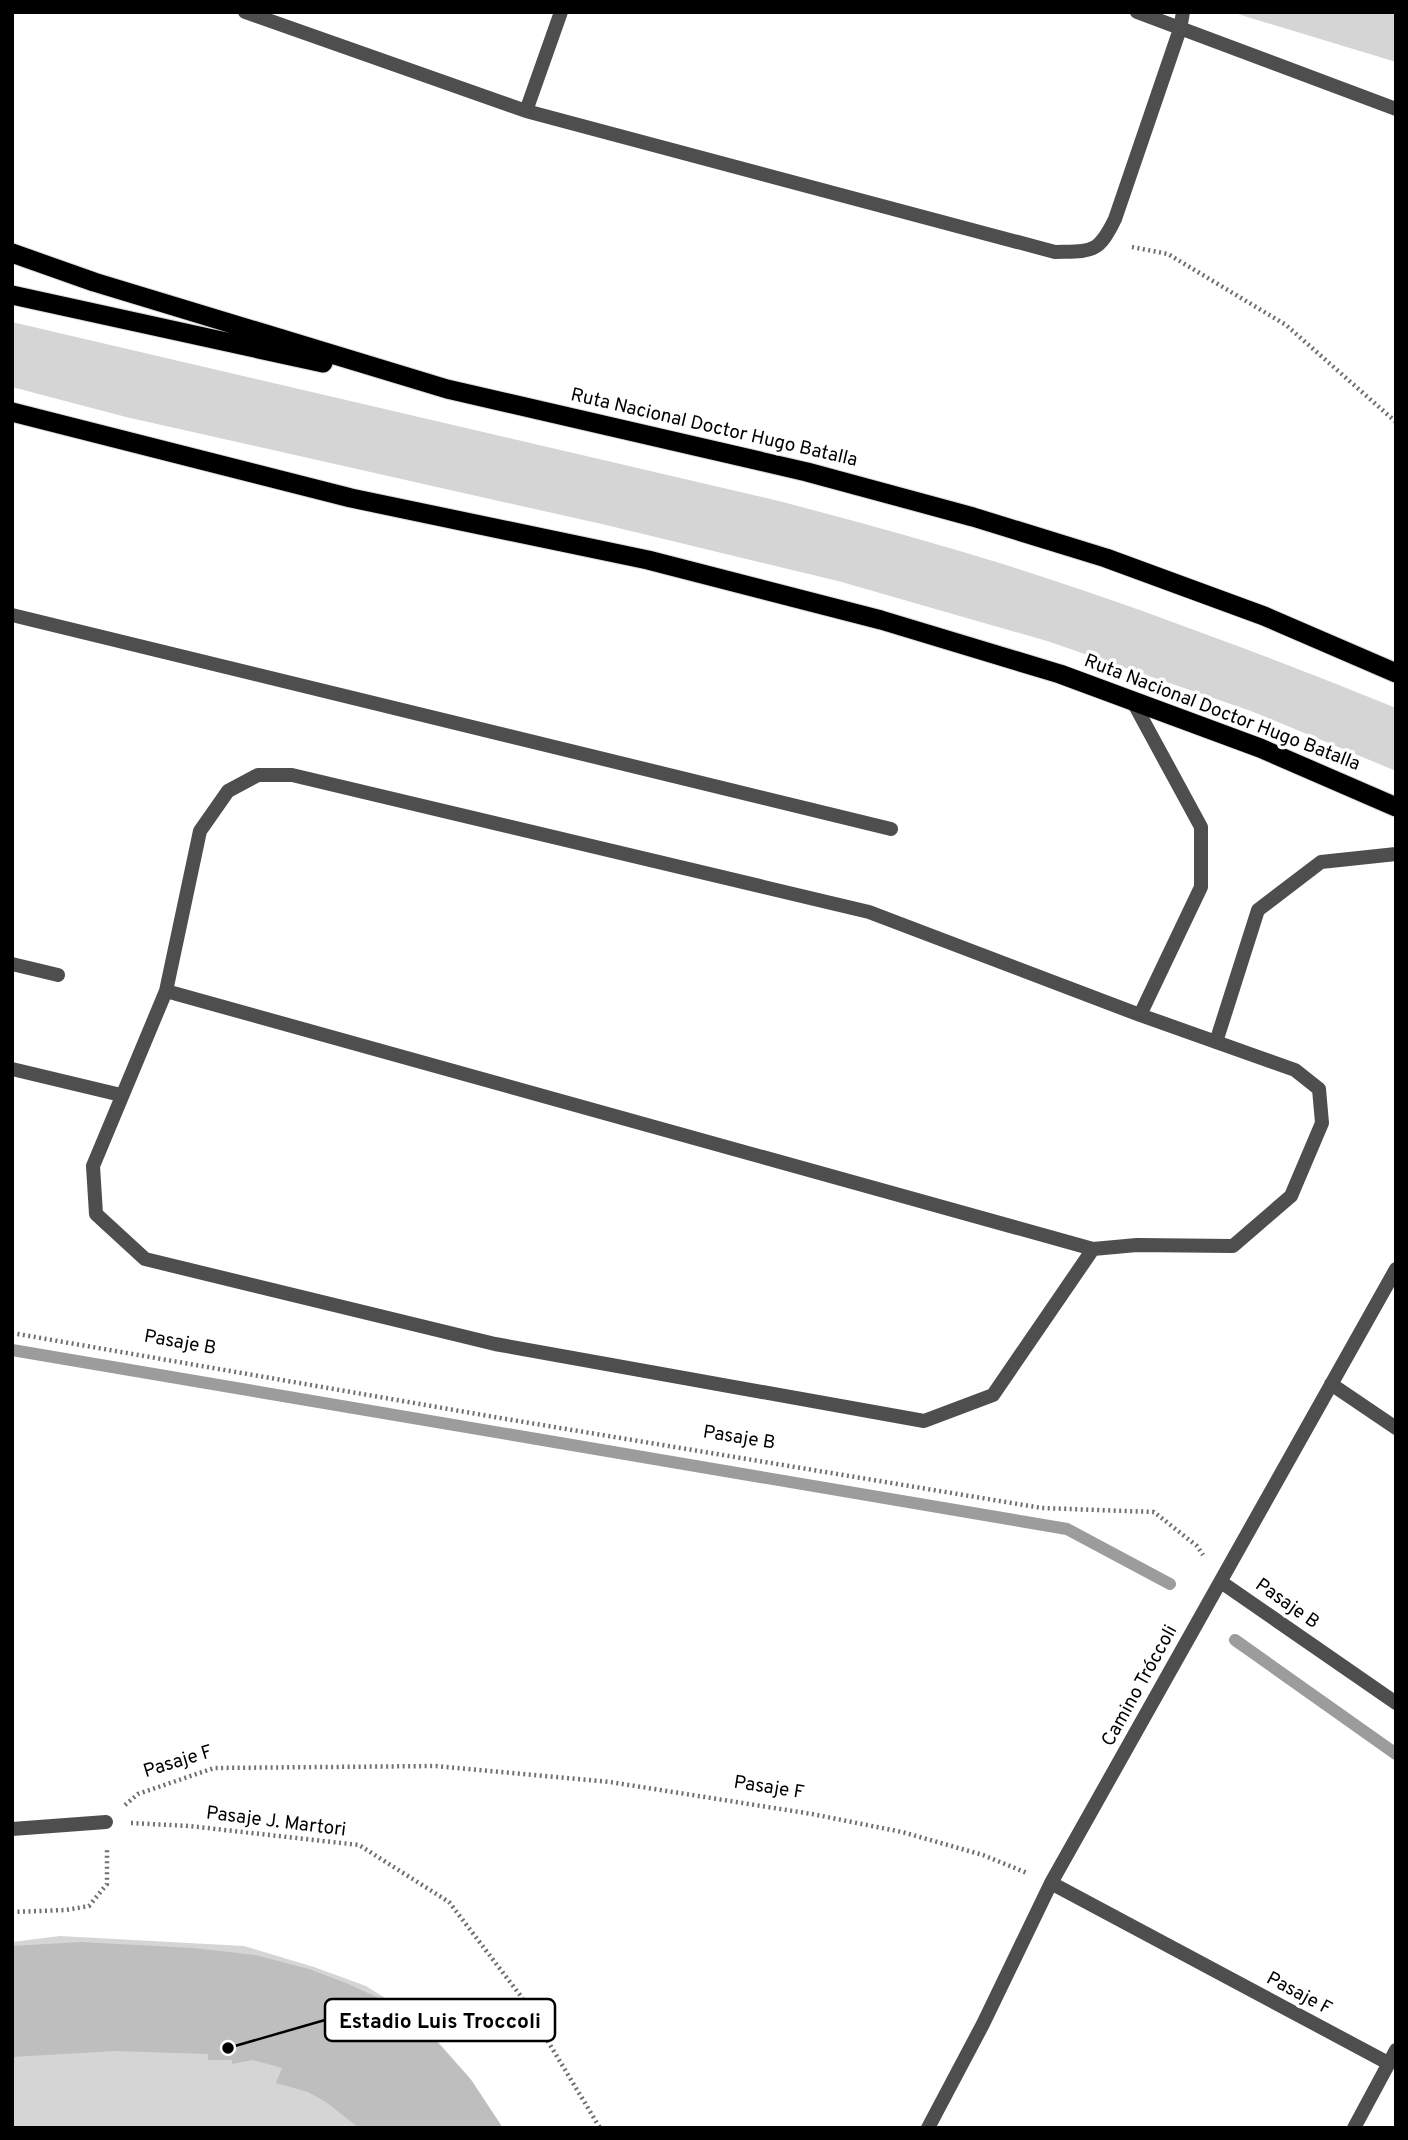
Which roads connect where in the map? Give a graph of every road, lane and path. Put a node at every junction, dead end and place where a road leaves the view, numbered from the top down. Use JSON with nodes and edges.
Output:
{"nodes":[{"id":1,"x":245,"y":12,"type":"edge"},
{"id":2,"x":561,"y":12,"type":"edge"},
{"id":3,"x":1137,"y":12,"type":"edge"},
{"id":4,"x":1184,"y":12,"type":"edge"},
{"id":5,"x":1180,"y":29,"type":"junction"},
{"id":6,"x":1396,"y":109,"type":"edge"},
{"id":7,"x":526,"y":111,"type":"junction"},
{"id":8,"x":1103,"y":242,"type":"junction"},
{"id":9,"x":12,"y":253,"type":"edge"},
{"id":10,"x":12,"y":295,"type":"edge"},
{"id":11,"x":447,"y":388,"type":"junction"},
{"id":12,"x":12,"y":412,"type":"edge"},
{"id":13,"x":1396,"y":422,"type":"edge"},
{"id":14,"x":12,"y":615,"type":"edge"},
{"id":15,"x":1396,"y":673,"type":"edge"},
{"id":16,"x":1132,"y":700,"type":"junction"},
{"id":17,"x":1396,"y":807,"type":"edge"},
{"id":18,"x":891,"y":829,"type":"dead end"},
{"id":19,"x":1396,"y":855,"type":"edge"},
{"id":20,"x":12,"y":964,"type":"edge"},
{"id":21,"x":58,"y":975,"type":"dead end"},
{"id":22,"x":166,"y":991,"type":"junction"},
{"id":23,"x":1140,"y":1015,"type":"junction"},
{"id":24,"x":1216,"y":1042,"type":"junction"},
{"id":25,"x":12,"y":1069,"type":"edge"},
{"id":26,"x":121,"y":1095,"type":"junction"},
{"id":27,"x":1093,"y":1249,"type":"junction"},
{"id":28,"x":1396,"y":1269,"type":"edge"},
{"id":29,"x":12,"y":1333,"type":"edge"},
{"id":30,"x":1331,"y":1384,"type":"junction"},
{"id":31,"x":1396,"y":1428,"type":"edge"},
{"id":32,"x":1221,"y":1582,"type":"junction"},
{"id":33,"x":1396,"y":1703,"type":"edge"},
{"id":34,"x":106,"y":1822,"type":"junction"},
{"id":35,"x":12,"y":1829,"type":"edge"},
{"id":36,"x":1051,"y":1883,"type":"junction"},
{"id":37,"x":12,"y":1912,"type":"edge"},
{"id":38,"x":1392,"y":2056,"type":"edge"},
{"id":39,"x":600,"y":2128,"type":"edge"},
{"id":40,"x":928,"y":2128,"type":"edge"},
{"id":41,"x":1354,"y":2128,"type":"edge"}],
"edges":[{"from":1,"to":7,"type":"street"},
{"from":2,"to":7,"type":"street"},
{"from":3,"to":5,"type":"street"},
{"from":4,"to":5,"type":"street"},
{"from":5,"to":6,"type":"street"},
{"from":5,"to":8,"type":"street"},
{"from":7,"to":8,"type":"street"},
{"from":8,"to":13,"type":"path"},
{"from":9,"to":11,"type":"highway","name":"Ruta Nacional Doctor Hugo Batalla"},
{"from":10,"to":11,"type":"highway"},
{"from":11,"to":15,"type":"highway","name":"Ruta Nacional Doctor Hugo Batalla"},
{"from":12,"to":16,"type":"highway","name":"Ruta Nacional Doctor Hugo Batalla"},
{"from":14,"to":18,"type":"street"},
{"from":16,"to":17,"type":"highway","name":"Ruta Nacional Doctor Hugo Batalla"},
{"from":16,"to":23,"type":"street"},
{"from":19,"to":24,"type":"street"},
{"from":20,"to":21,"type":"street"},
{"from":22,"to":23,"type":"street"},
{"from":22,"to":26,"type":"street"},
{"from":22,"to":27,"type":"street"},
{"from":23,"to":24,"type":"street"},
{"from":24,"to":27,"type":"street"},
{"from":25,"to":26,"type":"street"},
{"from":26,"to":27,"type":"street"},
{"from":28,"to":30,"type":"street","name":"Camino Tróccoli"},
{"from":29,"to":32,"type":"path","name":"Pasaje B"},
{"from":30,"to":31,"type":"street"},
{"from":30,"to":32,"type":"street","name":"Camino Tróccoli"},
{"from":32,"to":33,"type":"street","name":"Pasaje B"},
{"from":32,"to":36,"type":"street","name":"Camino Tróccoli"},
{"from":34,"to":35,"type":"street"},
{"from":34,"to":36,"type":"path","name":"Pasaje F"},
{"from":34,"to":37,"type":"path"},
{"from":34,"to":39,"type":"path","name":"Pasaje J. Martori"},
{"from":36,"to":38,"type":"street","name":"Pasaje F"},
{"from":36,"to":40,"type":"street","name":"Camino Tróccoli"},
{"from":38,"to":41,"type":"street"}]}
